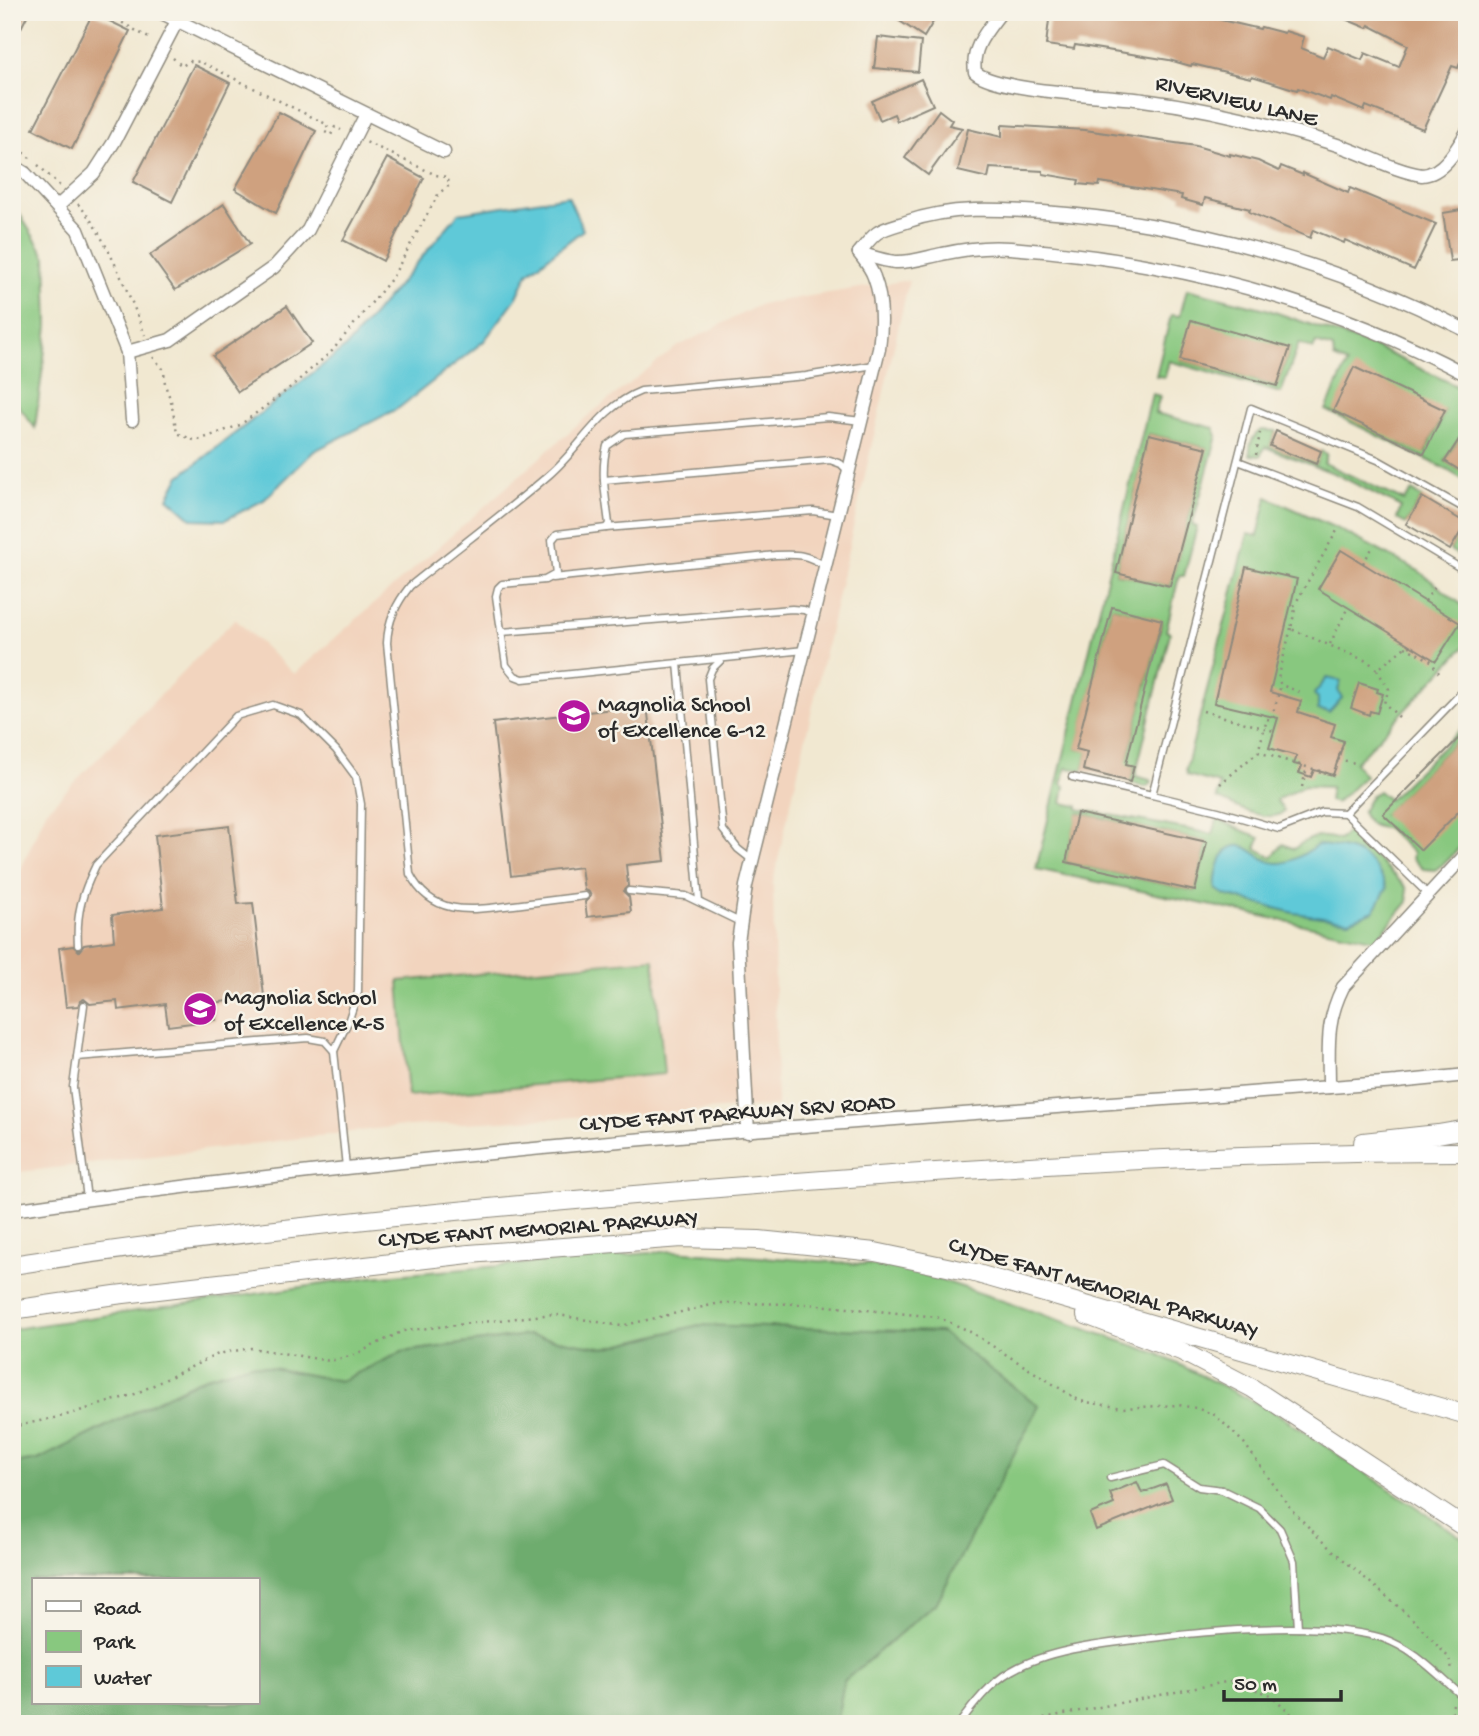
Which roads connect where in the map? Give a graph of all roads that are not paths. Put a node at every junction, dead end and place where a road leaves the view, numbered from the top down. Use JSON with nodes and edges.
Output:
{"nodes":[{"id":1,"x":160,"y":12,"type":"edge"},
{"id":2,"x":1001,"y":12,"type":"edge"},
{"id":3,"x":177,"y":21,"type":"junction"},
{"id":4,"x":366,"y":114,"type":"junction"},
{"id":5,"x":1467,"y":132,"type":"edge"},
{"id":6,"x":444,"y":152,"type":"dead end"},
{"id":7,"x":12,"y":164,"type":"edge"},
{"id":8,"x":57,"y":207,"type":"junction"},
{"id":9,"x":859,"y":253,"type":"junction"},
{"id":10,"x":1467,"y":331,"type":"edge"},
{"id":11,"x":127,"y":352,"type":"junction"},
{"id":12,"x":874,"y":365,"type":"junction"},
{"id":13,"x":1467,"y":375,"type":"edge"},
{"id":14,"x":132,"y":420,"type":"dead end"},
{"id":15,"x":861,"y":421,"type":"junction"},
{"id":16,"x":1238,"y":461,"type":"junction"},
{"id":17,"x":849,"y":472,"type":"junction"},
{"id":18,"x":604,"y":480,"type":"junction"},
{"id":19,"x":1467,"y":510,"type":"edge"},
{"id":20,"x":838,"y":515,"type":"junction"},
{"id":21,"x":606,"y":528,"type":"junction"},
{"id":22,"x":825,"y":566,"type":"junction"},
{"id":23,"x":1467,"y":572,"type":"edge"},
{"id":24,"x":552,"y":578,"type":"junction"},
{"id":25,"x":813,"y":615,"type":"junction"},
{"id":26,"x":502,"y":632,"type":"junction"},
{"id":27,"x":804,"y":650,"type":"junction"},
{"id":28,"x":722,"y":659,"type":"junction"},
{"id":29,"x":678,"y":663,"type":"junction"},
{"id":30,"x":1467,"y":687,"type":"edge"},
{"id":31,"x":1072,"y":777,"type":"dead end"},
{"id":32,"x":1152,"y":795,"type":"junction"},
{"id":33,"x":1345,"y":813,"type":"junction"},
{"id":34,"x":1467,"y":853,"type":"edge"},
{"id":35,"x":753,"y":860,"type":"junction"},
{"id":36,"x":629,"y":891,"type":"dead end"},
{"id":37,"x":1428,"y":894,"type":"junction"},
{"id":38,"x":585,"y":896,"type":"dead end"},
{"id":39,"x":699,"y":901,"type":"junction"},
{"id":40,"x":741,"y":923,"type":"junction"},
{"id":41,"x":78,"y":945,"type":"dead end"},
{"id":42,"x":84,"y":1005,"type":"dead end"},
{"id":43,"x":334,"y":1051,"type":"junction"},
{"id":44,"x":78,"y":1057,"type":"junction"},
{"id":45,"x":1467,"y":1074,"type":"edge"},
{"id":46,"x":1329,"y":1087,"type":"junction"},
{"id":47,"x":1467,"y":1129,"type":"edge"},
{"id":48,"x":748,"y":1132,"type":"junction"},
{"id":49,"x":1467,"y":1152,"type":"edge"},
{"id":50,"x":1281,"y":1155,"type":"junction"},
{"id":51,"x":346,"y":1167,"type":"junction"},
{"id":52,"x":87,"y":1199,"type":"junction"},
{"id":53,"x":12,"y":1210,"type":"edge"},
{"id":54,"x":12,"y":1265,"type":"edge"},
{"id":55,"x":971,"y":1272,"type":"junction"},
{"id":56,"x":12,"y":1310,"type":"edge"},
{"id":57,"x":1467,"y":1415,"type":"edge"},
{"id":58,"x":1110,"y":1478,"type":"dead end"},
{"id":59,"x":1467,"y":1529,"type":"edge"},
{"id":60,"x":1297,"y":1628,"type":"junction"},
{"id":61,"x":1467,"y":1700,"type":"edge"},
{"id":62,"x":959,"y":1724,"type":"edge"}],
"edges":[{"from":1,"to":3,"type":"street"},
{"from":2,"to":5,"type":"street","name":"RIVERVIEW LANE"},
{"from":3,"to":4,"type":"street"},
{"from":3,"to":8,"type":"street"},
{"from":4,"to":6,"type":"street"},
{"from":4,"to":11,"type":"street"},
{"from":7,"to":8,"type":"street"},
{"from":8,"to":11,"type":"street"},
{"from":9,"to":10,"type":"street"},
{"from":9,"to":12,"type":"street"},
{"from":9,"to":13,"type":"street"},
{"from":11,"to":14,"type":"street"},
{"from":12,"to":15,"type":"street"},
{"from":12,"to":38,"type":"lane"},
{"from":15,"to":17,"type":"street"},
{"from":15,"to":18,"type":"lane"},
{"from":16,"to":19,"type":"lane"},
{"from":16,"to":23,"type":"lane"},
{"from":16,"to":32,"type":"lane"},
{"from":17,"to":18,"type":"lane"},
{"from":17,"to":20,"type":"street"},
{"from":18,"to":21,"type":"lane"},
{"from":20,"to":21,"type":"lane"},
{"from":20,"to":22,"type":"street"},
{"from":21,"to":24,"type":"lane"},
{"from":22,"to":24,"type":"lane"},
{"from":22,"to":25,"type":"street"},
{"from":24,"to":26,"type":"lane"},
{"from":25,"to":26,"type":"lane"},
{"from":25,"to":27,"type":"street"},
{"from":26,"to":29,"type":"lane"},
{"from":27,"to":28,"type":"lane"},
{"from":27,"to":35,"type":"street"},
{"from":28,"to":29,"type":"lane"},
{"from":28,"to":35,"type":"lane"},
{"from":29,"to":39,"type":"lane"},
{"from":30,"to":33,"type":"lane"},
{"from":31,"to":32,"type":"lane"},
{"from":32,"to":33,"type":"lane"},
{"from":33,"to":37,"type":"lane"},
{"from":34,"to":37,"type":"street"},
{"from":35,"to":40,"type":"street"},
{"from":36,"to":39,"type":"lane"},
{"from":37,"to":46,"type":"street"},
{"from":39,"to":40,"type":"lane"},
{"from":40,"to":48,"type":"street"},
{"from":41,"to":43,"type":"lane"},
{"from":42,"to":44,"type":"lane"},
{"from":43,"to":44,"type":"lane"},
{"from":43,"to":51,"type":"lane"},
{"from":44,"to":52,"type":"lane"},
{"from":45,"to":46,"type":"street","name":"CLYDE FANT PARKWAY SRV ROAD"},
{"from":46,"to":48,"type":"street","name":"CLYDE FANT PARKWAY SRV ROAD"},
{"from":47,"to":50,"type":"main road"},
{"from":48,"to":51,"type":"street","name":"CLYDE FANT PARKWAY SRV ROAD"},
{"from":49,"to":50,"type":"main road","name":"CLYDE FANT MEMORIAL PARKWAY"},
{"from":50,"to":54,"type":"main road","name":"CLYDE FANT MEMORIAL PARKWAY"},
{"from":51,"to":52,"type":"street","name":"CLYDE FANT PARKWAY SRV ROAD"},
{"from":52,"to":53,"type":"street","name":"CLYDE FANT PARKWAY SRV ROAD"},
{"from":55,"to":56,"type":"main road","name":"CLYDE FANT MEMORIAL PARKWAY"},
{"from":55,"to":57,"type":"main road","name":"CLYDE FANT MEMORIAL PARKWAY"},
{"from":55,"to":59,"type":"main road"},
{"from":58,"to":60,"type":"lane"},
{"from":60,"to":61,"type":"lane"},
{"from":60,"to":62,"type":"lane"}]}
